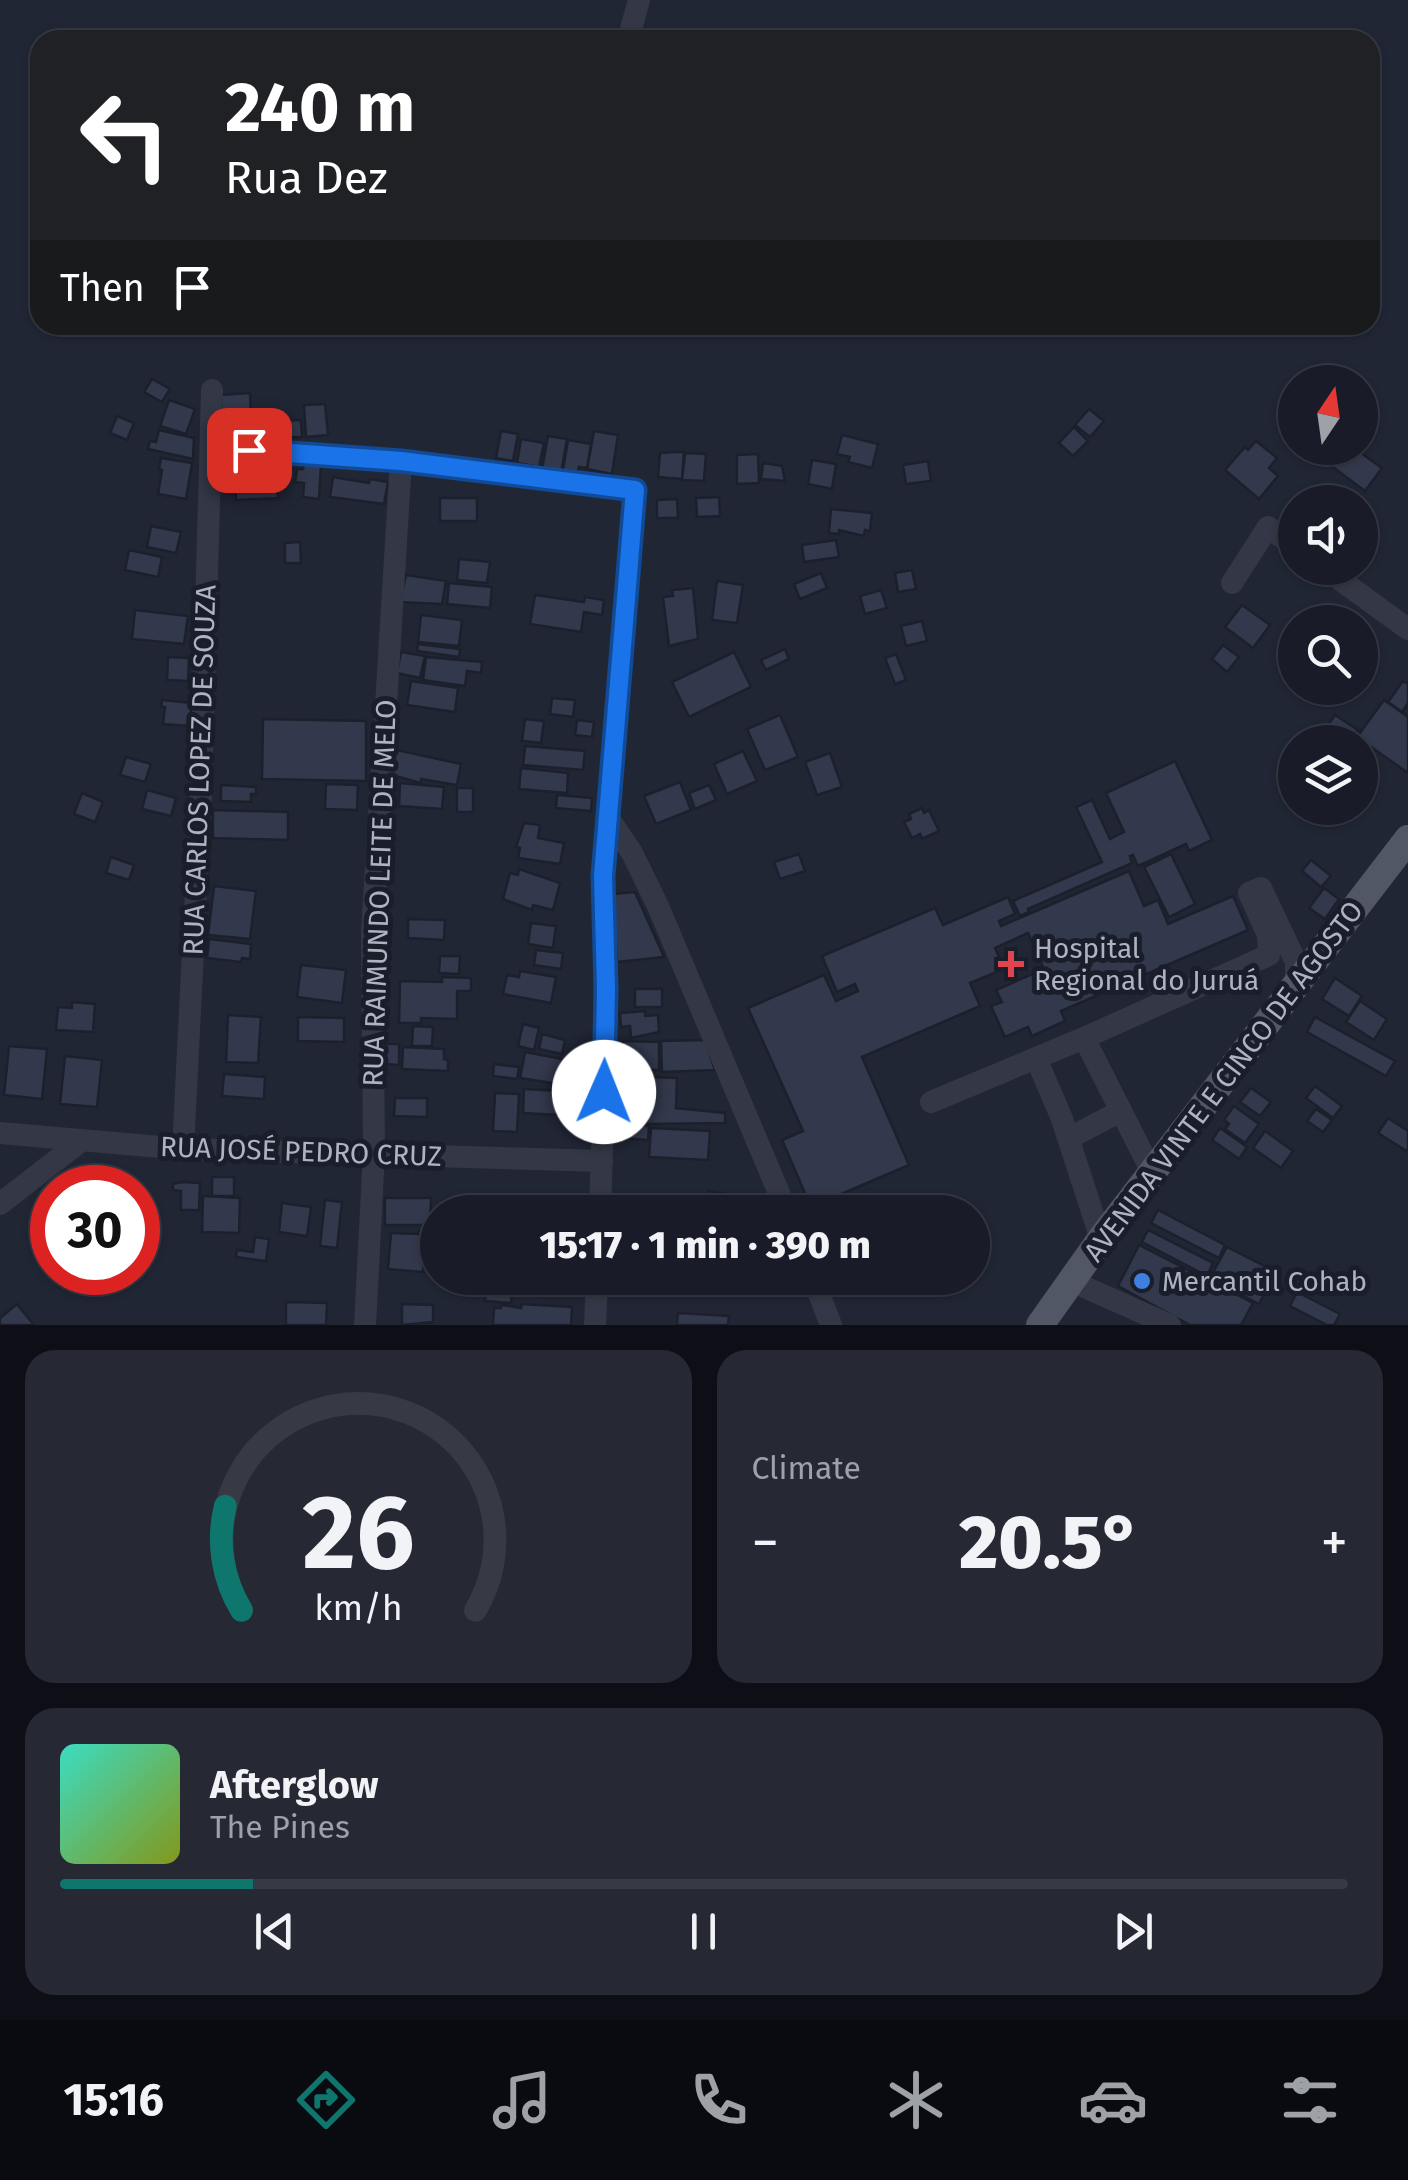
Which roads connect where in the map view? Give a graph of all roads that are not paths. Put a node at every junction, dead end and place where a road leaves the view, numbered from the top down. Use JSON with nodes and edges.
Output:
{"nodes":[{"id":1,"x":639,"y":0,"type":"edge"},
{"id":2,"x":631,"y":30,"type":"edge"},
{"id":3,"x":212,"y":390,"type":"dead end"},
{"id":4,"x":211,"y":448,"type":"junction"},
{"id":5,"x":401,"y":461,"type":"junction"},
{"id":6,"x":1278,"y":534,"type":"edge"},
{"id":7,"x":1232,"y":582,"type":"dead end"},
{"id":8,"x":1347,"y":585,"type":"edge"},
{"id":9,"x":1408,"y":629,"type":"edge"},
{"id":10,"x":607,"y":816,"type":"junction"},
{"id":11,"x":1408,"y":839,"type":"edge"},
{"id":12,"x":1296,"y":987,"type":"junction"},
{"id":13,"x":1084,"y":1038,"type":"junction"},
{"id":14,"x":1036,"y":1058,"type":"junction"},
{"id":15,"x":931,"y":1102,"type":"dead end"},
{"id":16,"x":1121,"y":1112,"type":"junction"},
{"id":17,"x":0,"y":1133,"type":"edge"},
{"id":18,"x":1070,"y":1138,"type":"junction"},
{"id":19,"x":81,"y":1141,"type":"junction"},
{"id":20,"x":182,"y":1150,"type":"junction"},
{"id":21,"x":374,"y":1153,"type":"junction"},
{"id":22,"x":602,"y":1161,"type":"junction"},
{"id":23,"x":1153,"y":1174,"type":"junction"},
{"id":24,"x":601,"y":1195,"type":"edge"},
{"id":25,"x":780,"y":1195,"type":"edge"},
{"id":26,"x":0,"y":1204,"type":"edge"},
{"id":27,"x":1101,"y":1239,"type":"junction"},
{"id":28,"x":1071,"y":1281,"type":"junction"},
{"id":29,"x":596,"y":1295,"type":"edge"},
{"id":30,"x":819,"y":1295,"type":"edge"},
{"id":31,"x":365,"y":1325,"type":"edge"},
{"id":32,"x":595,"y":1325,"type":"edge"},
{"id":33,"x":831,"y":1325,"type":"edge"},
{"id":34,"x":1040,"y":1325,"type":"edge"},
{"id":35,"x":1170,"y":1325,"type":"edge"}],
"edges":[{"from":1,"to":2,"type":"street"},
{"from":3,"to":4,"type":"street","name":"RUA CARLOS LOPEZ DE SOUZA"},
{"from":4,"to":5,"type":"street"},
{"from":4,"to":20,"type":"street","name":"RUA CARLOS LOPEZ DE SOUZA"},
{"from":5,"to":10,"type":"street"},
{"from":5,"to":21,"type":"street","name":"RUA RAIMUNDO LEITE DE MELO"},
{"from":6,"to":7,"type":"street"},
{"from":8,"to":9,"type":"street"},
{"from":10,"to":22,"type":"street"},
{"from":10,"to":25,"type":"street"},
{"from":11,"to":12,"type":"main road","name":"AVENIDA VINTE E CINCO DE AGOSTO"},
{"from":12,"to":13,"type":"street"},
{"from":12,"to":23,"type":"main road","name":"AVENIDA VINTE E CINCO DE AGOSTO"},
{"from":13,"to":14,"type":"street"},
{"from":13,"to":16,"type":"street"},
{"from":14,"to":15,"type":"street"},
{"from":14,"to":18,"type":"street"},
{"from":16,"to":18,"type":"street"},
{"from":16,"to":23,"type":"street"},
{"from":17,"to":19,"type":"street","name":"RUA JOSÉ PEDRO CRUZ"},
{"from":18,"to":27,"type":"street"},
{"from":19,"to":20,"type":"street","name":"RUA JOSÉ PEDRO CRUZ"},
{"from":19,"to":26,"type":"street"},
{"from":20,"to":21,"type":"street","name":"RUA JOSÉ PEDRO CRUZ"},
{"from":21,"to":22,"type":"street","name":"RUA JOSÉ PEDRO CRUZ"},
{"from":21,"to":31,"type":"street","name":"RUA RAIMUNDO LEITE DE MELO"},
{"from":22,"to":24,"type":"street"},
{"from":23,"to":27,"type":"main road","name":"AVENIDA VINTE E CINCO DE AGOSTO"},
{"from":27,"to":28,"type":"main road","name":"AVENIDA VINTE E CINCO DE AGOSTO"},
{"from":28,"to":34,"type":"main road","name":"AVENIDA VINTE E CINCO DE AGOSTO"},
{"from":28,"to":35,"type":"street"},
{"from":29,"to":32,"type":"street"},
{"from":30,"to":33,"type":"street"}]}
